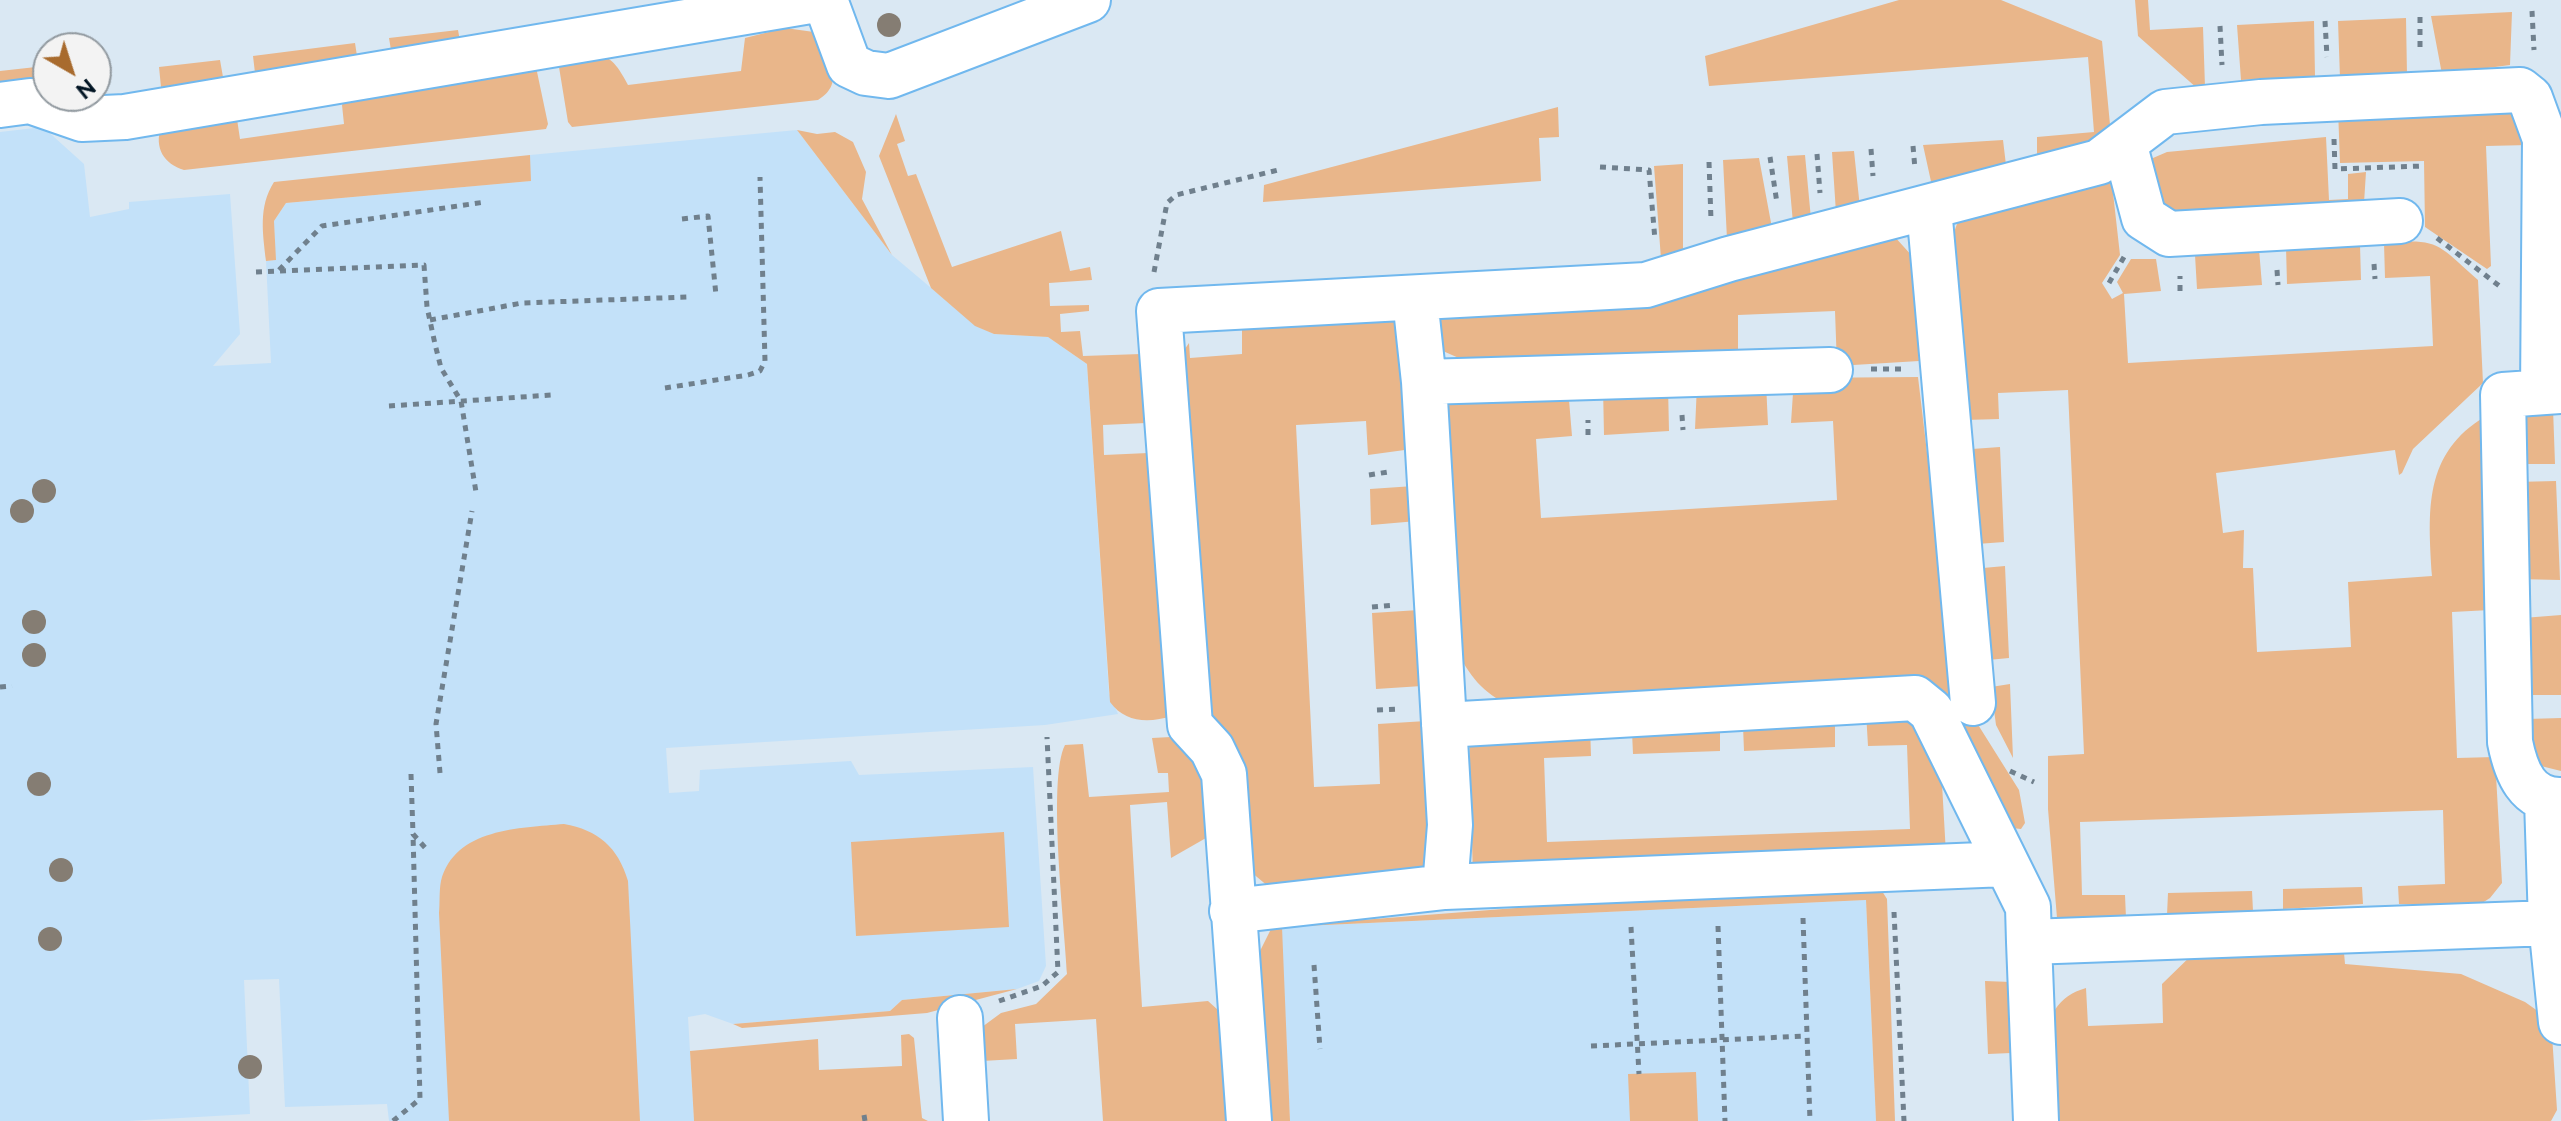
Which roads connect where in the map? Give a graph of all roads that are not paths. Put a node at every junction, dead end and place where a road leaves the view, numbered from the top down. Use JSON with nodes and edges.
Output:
{"nodes":[{"id":1,"x":816,"y":0,"type":"edge"},
{"id":2,"x":825,"y":0,"type":"edge"},
{"id":3,"x":1088,"y":0,"type":"edge"},
{"id":4,"x":0,"y":105,"type":"edge"},
{"id":5,"x":2124,"y":143,"type":"junction"},
{"id":6,"x":1929,"y":208,"type":"junction"},
{"id":7,"x":2400,"y":221,"type":"dead end"},
{"id":8,"x":1415,"y":299,"type":"junction"},
{"id":9,"x":1830,"y":370,"type":"road end"},
{"id":10,"x":1424,"y":382,"type":"junction"},
{"id":11,"x":2552,"y":391,"type":"edge"},
{"id":12,"x":1973,"y":703,"type":"dead end"},
{"id":13,"x":1444,"y":725,"type":"junction"},
{"id":14,"x":2554,"y":800,"type":"edge"},
{"id":15,"x":2006,"y":864,"type":"junction"},
{"id":16,"x":1445,"y":887,"type":"junction"},
{"id":17,"x":1232,"y":911,"type":"junction"},
{"id":18,"x":2551,"y":923,"type":"junction"},
{"id":19,"x":2029,"y":942,"type":"junction"},
{"id":20,"x":960,"y":1018,"type":"road end"},
{"id":21,"x":2561,"y":1022,"type":"edge"},
{"id":22,"x":966,"y":1121,"type":"edge"},
{"id":23,"x":1249,"y":1121,"type":"edge"},
{"id":24,"x":2036,"y":1121,"type":"edge"}],
"edges":[{"from":1,"to":4,"type":"street"},
{"from":2,"to":3,"type":"street"},
{"from":5,"to":6,"type":"street"},
{"from":5,"to":7,"type":"street"},
{"from":5,"to":11,"type":"street"},
{"from":6,"to":8,"type":"street"},
{"from":6,"to":12,"type":"street"},
{"from":8,"to":10,"type":"street"},
{"from":8,"to":17,"type":"street"},
{"from":9,"to":10,"type":"street"},
{"from":10,"to":13,"type":"street"},
{"from":11,"to":14,"type":"street"},
{"from":13,"to":15,"type":"street"},
{"from":13,"to":16,"type":"street"},
{"from":14,"to":18,"type":"street"},
{"from":15,"to":16,"type":"street"},
{"from":15,"to":19,"type":"street"},
{"from":16,"to":17,"type":"street"},
{"from":17,"to":23,"type":"street"},
{"from":18,"to":19,"type":"street"},
{"from":18,"to":21,"type":"street"},
{"from":19,"to":24,"type":"street"},
{"from":20,"to":22,"type":"street"}]}
